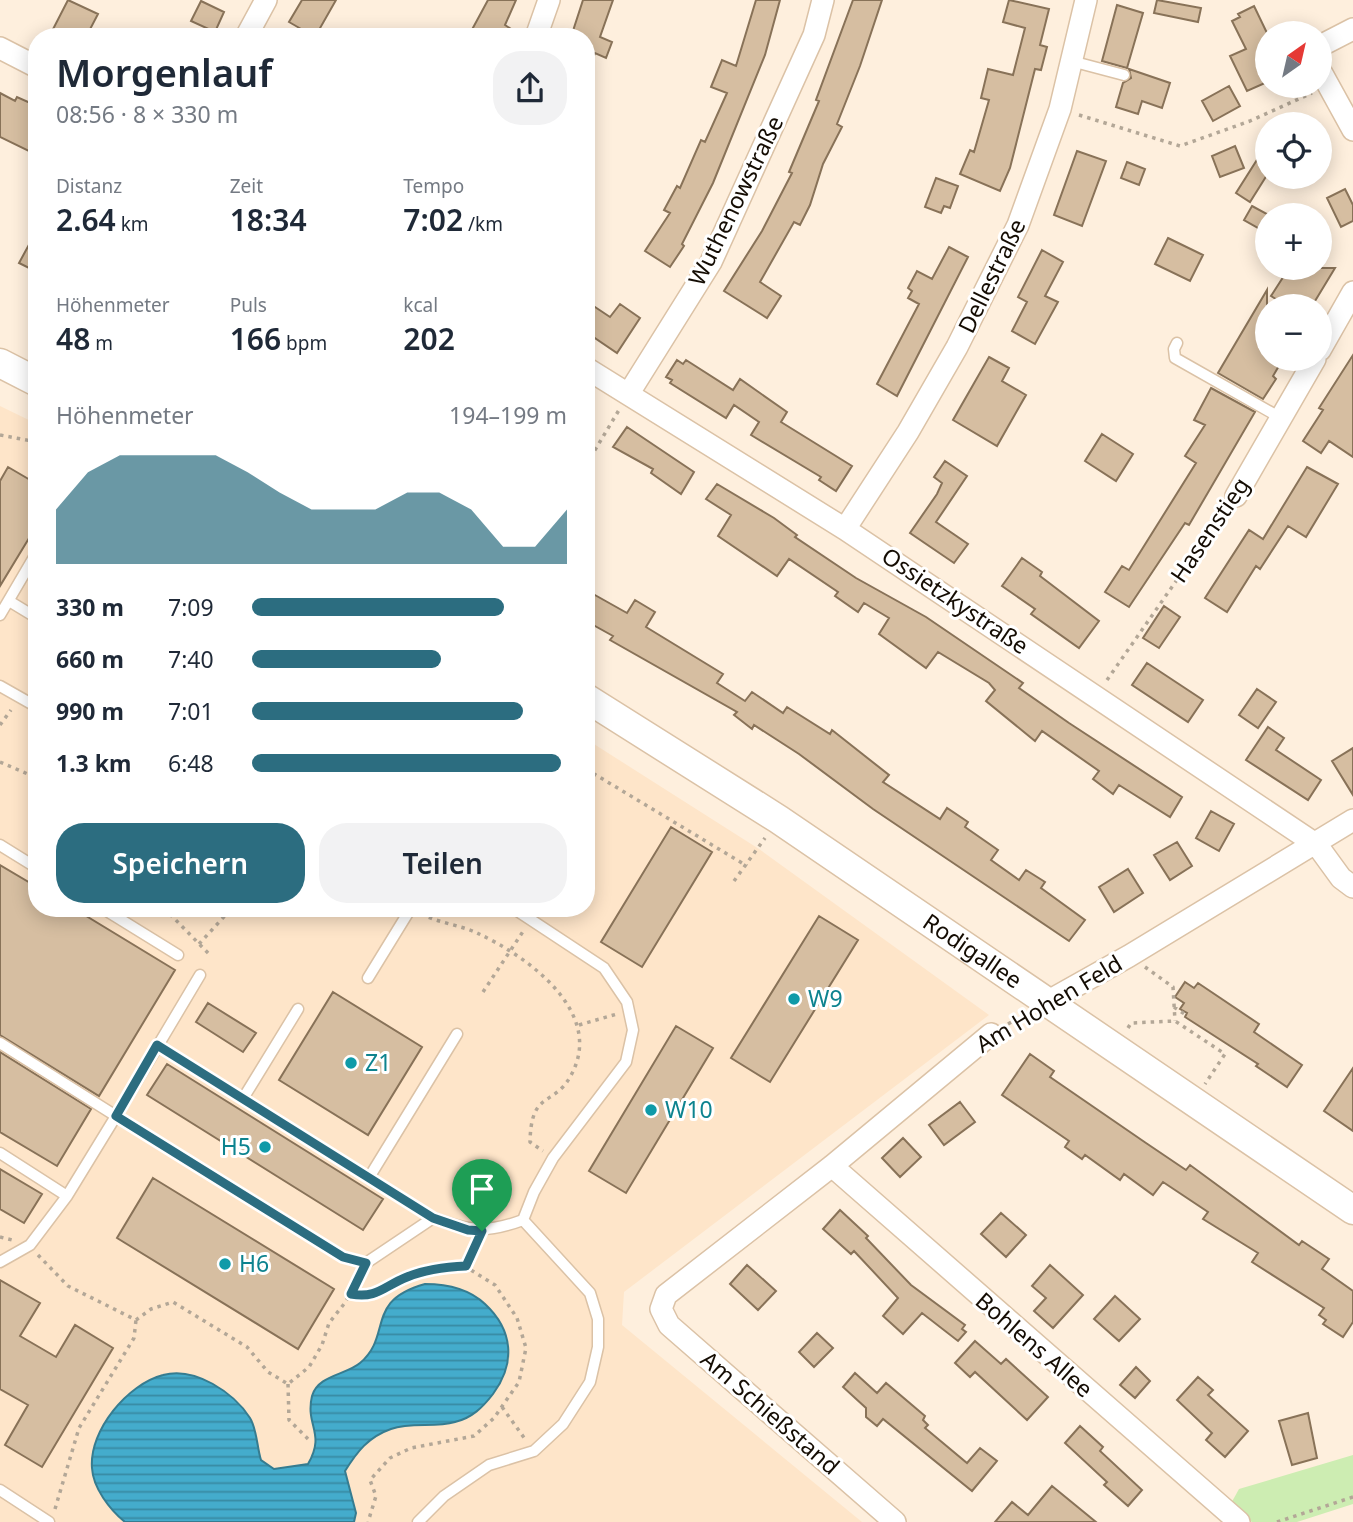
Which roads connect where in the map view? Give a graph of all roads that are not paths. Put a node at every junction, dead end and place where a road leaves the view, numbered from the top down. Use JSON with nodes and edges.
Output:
{"nodes":[{"id":1,"x":266,"y":0,"type":"edge"},
{"id":2,"x":549,"y":0,"type":"edge"},
{"id":3,"x":823,"y":0,"type":"edge"},
{"id":4,"x":1086,"y":0,"type":"edge"},
{"id":5,"x":251,"y":28,"type":"edge"},
{"id":6,"x":539,"y":28,"type":"edge"},
{"id":7,"x":1353,"y":29,"type":"edge"},
{"id":8,"x":1332,"y":40,"type":"edge"},
{"id":9,"x":0,"y":48,"type":"edge"},
{"id":10,"x":1071,"y":61,"type":"junction"},
{"id":11,"x":28,"y":62,"type":"edge"},
{"id":12,"x":1124,"y":75,"type":"dead end"},
{"id":13,"x":1332,"y":91,"type":"edge"},
{"id":14,"x":1353,"y":130,"type":"edge"},
{"id":15,"x":1353,"y":292,"type":"edge"},
{"id":16,"x":1332,"y":329,"type":"edge"},
{"id":17,"x":1177,"y":343,"type":"dead end"},
{"id":18,"x":0,"y":363,"type":"edge"},
{"id":19,"x":1308,"y":371,"type":"edge"},
{"id":20,"x":595,"y":373,"type":"edge"},
{"id":21,"x":28,"y":377,"type":"edge"},
{"id":22,"x":629,"y":393,"type":"junction"},
{"id":23,"x":1281,"y":418,"type":"junction"},
{"id":24,"x":1236,"y":496,"type":"road end"},
{"id":25,"x":845,"y":529,"type":"junction"},
{"id":26,"x":28,"y":568,"type":"edge"},
{"id":27,"x":9,"y":601,"type":"junction"},
{"id":28,"x":28,"y":613,"type":"edge"},
{"id":29,"x":0,"y":615,"type":"edge"},
{"id":30,"x":0,"y":686,"type":"edge"},
{"id":31,"x":28,"y":702,"type":"edge"},
{"id":32,"x":595,"y":704,"type":"edge"},
{"id":33,"x":1353,"y":820,"type":"edge"},
{"id":34,"x":0,"y":845,"type":"edge"},
{"id":35,"x":1317,"y":845,"type":"junction"},
{"id":36,"x":28,"y":862,"type":"edge"},
{"id":37,"x":1353,"y":887,"type":"edge"},
{"id":38,"x":117,"y":917,"type":"edge"},
{"id":39,"x":406,"y":917,"type":"edge"},
{"id":40,"x":527,"y":917,"type":"edge"},
{"id":41,"x":178,"y":954,"type":"dead end"},
{"id":42,"x":200,"y":975,"type":"dead end"},
{"id":43,"x":368,"y":978,"type":"dead end"},
{"id":44,"x":1047,"y":1002,"type":"junction"},
{"id":45,"x":298,"y":1009,"type":"dead end"},
{"id":46,"x":457,"y":1034,"type":"dead end"},
{"id":47,"x":991,"y":1034,"type":"road end"},
{"id":48,"x":0,"y":1043,"type":"edge"},
{"id":49,"x":157,"y":1045,"type":"junction"},
{"id":50,"x":244,"y":1097,"type":"junction"},
{"id":51,"x":116,"y":1116,"type":"junction"},
{"id":52,"x":0,"y":1153,"type":"edge"},
{"id":53,"x":832,"y":1166,"type":"junction"},
{"id":54,"x":370,"y":1176,"type":"junction"},
{"id":55,"x":67,"y":1196,"type":"junction"},
{"id":56,"x":1353,"y":1210,"type":"edge"},
{"id":57,"x":433,"y":1218,"type":"junction"},
{"id":58,"x":523,"y":1220,"type":"junction"},
{"id":59,"x":0,"y":1262,"type":"edge"},
{"id":60,"x":666,"y":1295,"type":"joint"},
{"id":61,"x":0,"y":1490,"type":"edge"},
{"id":62,"x":52,"y":1517,"type":"edge"},
{"id":63,"x":418,"y":1522,"type":"edge"},
{"id":64,"x":895,"y":1522,"type":"edge"},
{"id":65,"x":1239,"y":1522,"type":"edge"}],
"edges":[{"from":1,"to":5,"type":"street"},
{"from":2,"to":6,"type":"street"},
{"from":3,"to":22,"type":"street","name":"Wuthenowstraße"},
{"from":4,"to":10,"type":"street","name":"Dellestraße"},
{"from":7,"to":8,"type":"street"},
{"from":9,"to":11,"type":"street"},
{"from":10,"to":12,"type":"lane"},
{"from":10,"to":25,"type":"street","name":"Dellestraße"},
{"from":13,"to":14,"type":"street"},
{"from":15,"to":16,"type":"street"},
{"from":17,"to":23,"type":"lane"},
{"from":18,"to":21,"type":"main road"},
{"from":19,"to":23,"type":"street","name":"Hasenstieg"},
{"from":20,"to":22,"type":"street","name":"Ossietzkystraße"},
{"from":22,"to":25,"type":"street","name":"Ossietzkystraße"},
{"from":23,"to":24,"type":"street","name":"Hasenstieg"},
{"from":25,"to":35,"type":"street","name":"Ossietzkystraße"},
{"from":26,"to":27,"type":"lane"},
{"from":27,"to":28,"type":"lane"},
{"from":27,"to":29,"type":"lane"},
{"from":30,"to":31,"type":"lane"},
{"from":32,"to":44,"type":"main road","name":"Rodigallee"},
{"from":33,"to":35,"type":"street","name":"Am Hohen Feld"},
{"from":34,"to":36,"type":"lane"},
{"from":35,"to":37,"type":"street","name":"Ossietzkystraße"},
{"from":35,"to":44,"type":"street","name":"Am Hohen Feld"},
{"from":38,"to":41,"type":"lane"},
{"from":39,"to":43,"type":"lane"},
{"from":40,"to":58,"type":"lane"},
{"from":42,"to":49,"type":"lane"},
{"from":44,"to":56,"type":"main road","name":"Rodigallee"},
{"from":45,"to":50,"type":"lane"},
{"from":46,"to":54,"type":"lane"},
{"from":47,"to":53,"type":"street","name":"Am Hohen Feld"},
{"from":48,"to":51,"type":"lane"},
{"from":49,"to":50,"type":"lane"},
{"from":49,"to":51,"type":"lane"},
{"from":50,"to":54,"type":"lane"},
{"from":51,"to":55,"type":"lane"},
{"from":51,"to":57,"type":"lane"},
{"from":52,"to":55,"type":"lane"},
{"from":53,"to":60,"type":"street","name":"Am Hohen Feld"},
{"from":53,"to":65,"type":"street","name":"Bohlens Allee"},
{"from":54,"to":57,"type":"lane"},
{"from":55,"to":59,"type":"lane"},
{"from":57,"to":58,"type":"lane"},
{"from":58,"to":63,"type":"lane"},
{"from":60,"to":64,"type":"street","name":"Am Schießstand"},
{"from":61,"to":62,"type":"lane"}]}
